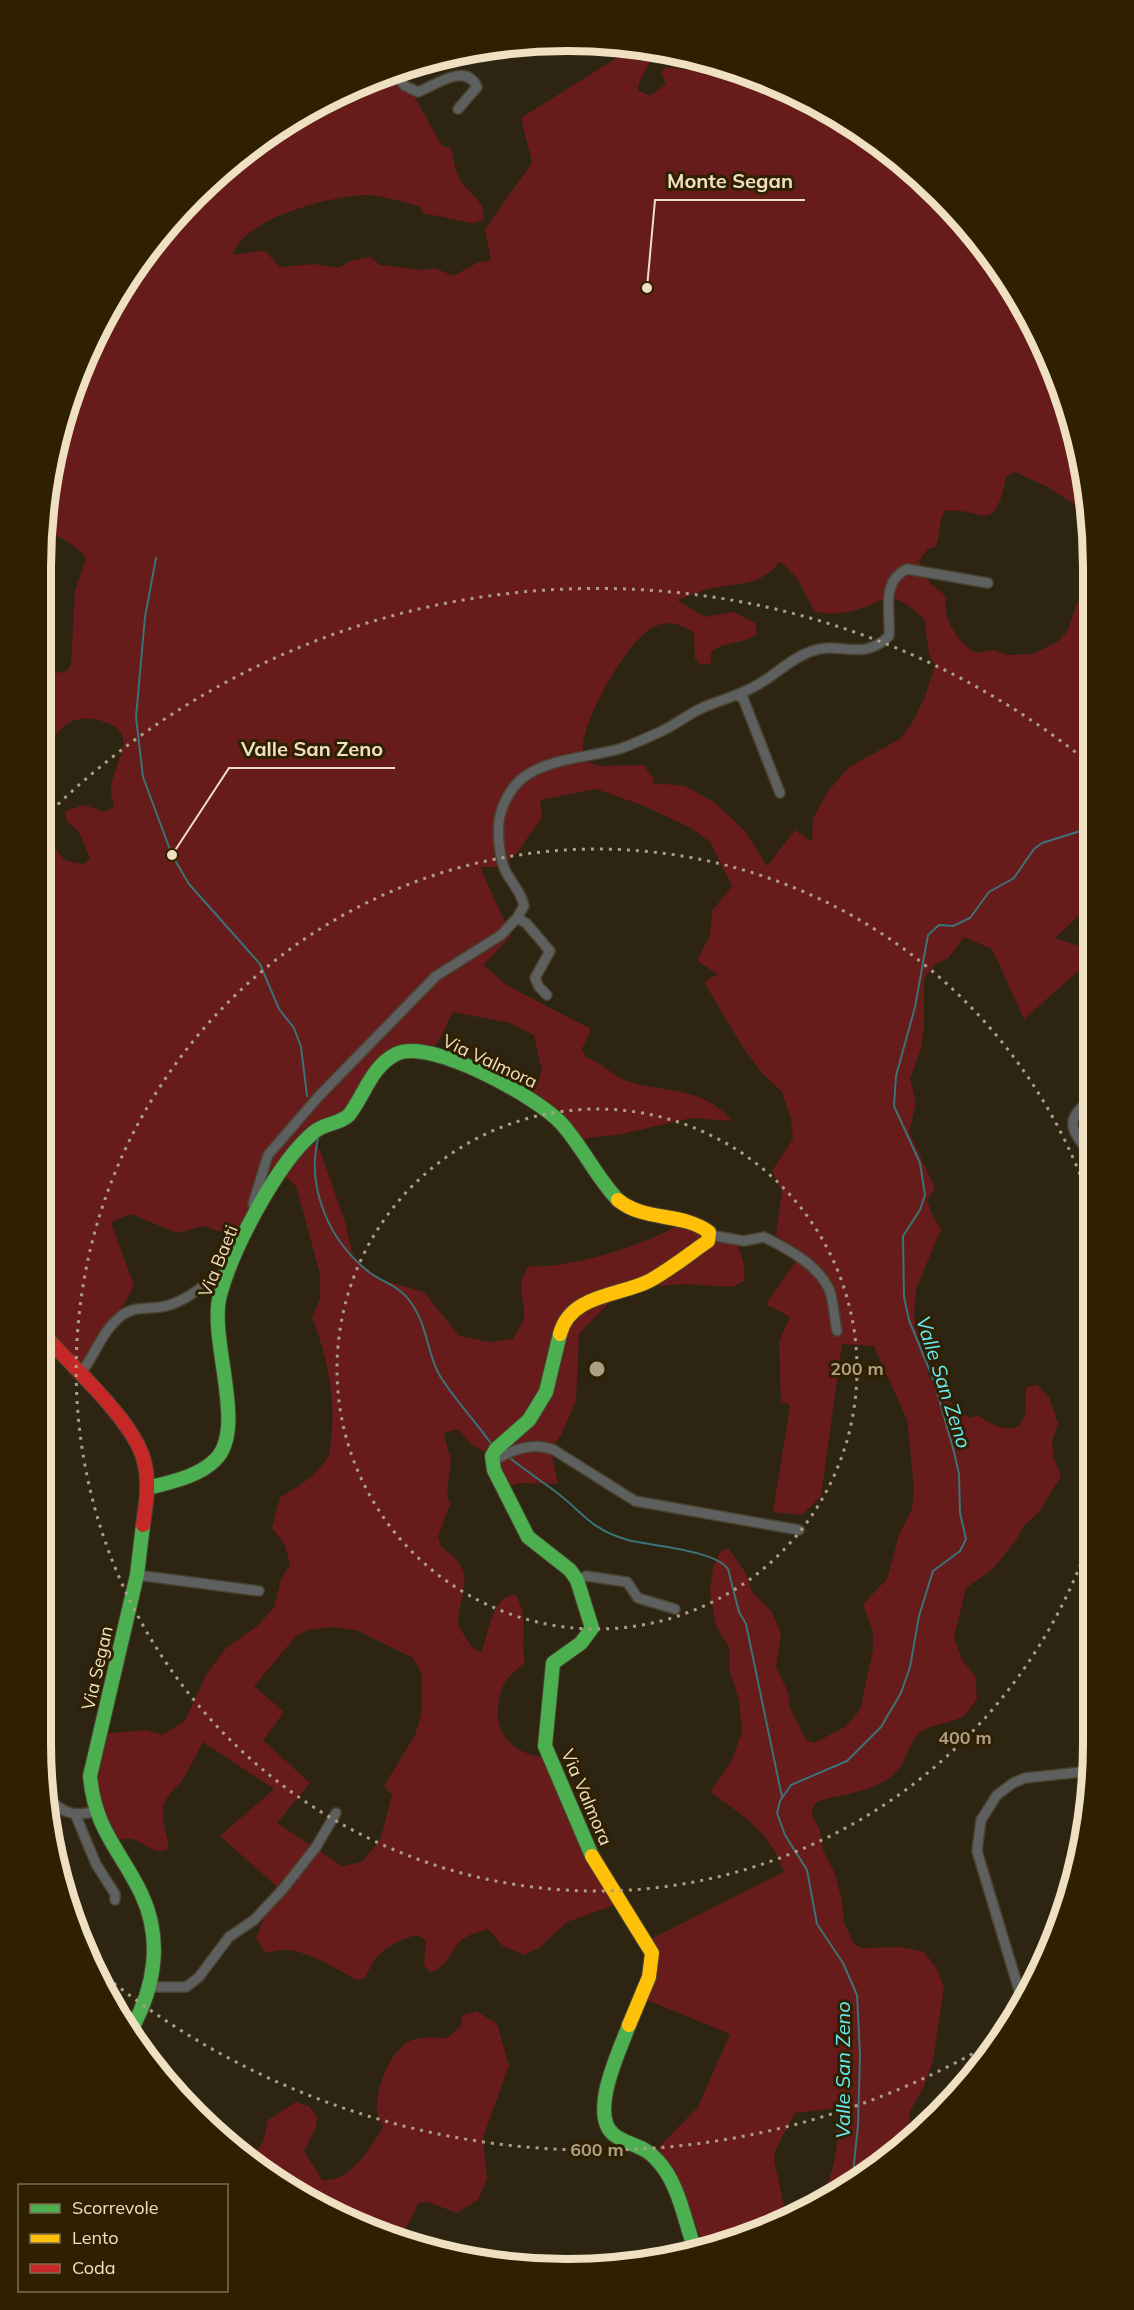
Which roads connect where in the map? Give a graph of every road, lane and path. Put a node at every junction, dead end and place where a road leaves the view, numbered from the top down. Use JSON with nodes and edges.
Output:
{"nodes":[{"id":1,"x":399,"y":79,"type":"edge"},
{"id":2,"x":458,"y":109,"type":"dead end"},
{"id":3,"x":988,"y":584,"type":"dead end"},
{"id":4,"x":736,"y":695,"type":"junction"},
{"id":5,"x":780,"y":793,"type":"dead end"},
{"id":6,"x":517,"y":918,"type":"junction"},
{"id":7,"x":547,"y":995,"type":"dead end"},
{"id":8,"x":1083,"y":1108,"type":"edge"},
{"id":9,"x":1083,"y":1144,"type":"edge"},
{"id":10,"x":256,"y":1214,"type":"junction"},
{"id":11,"x":710,"y":1235,"type":"junction"},
{"id":12,"x":231,"y":1269,"type":"junction"},
{"id":13,"x":837,"y":1330,"type":"dead end"},
{"id":14,"x":51,"y":1343,"type":"edge"},
{"id":15,"x":81,"y":1373,"type":"junction"},
{"id":16,"x":493,"y":1461,"type":"junction"},
{"id":17,"x":148,"y":1488,"type":"junction"},
{"id":18,"x":799,"y":1530,"type":"dead end"},
{"id":19,"x":137,"y":1575,"type":"junction"},
{"id":20,"x":577,"y":1580,"type":"junction"},
{"id":21,"x":260,"y":1591,"type":"dead end"},
{"id":22,"x":675,"y":1609,"type":"dead end"},
{"id":23,"x":1082,"y":1772,"type":"edge"},
{"id":24,"x":54,"y":1804,"type":"edge"},
{"id":25,"x":94,"y":1812,"type":"junction"},
{"id":26,"x":336,"y":1813,"type":"dead end"},
{"id":27,"x":76,"y":1816,"type":"junction"},
{"id":28,"x":115,"y":1900,"type":"dead end"},
{"id":29,"x":150,"y":1987,"type":"junction"},
{"id":30,"x":1019,"y":1991,"type":"edge"},
{"id":31,"x":134,"y":2024,"type":"edge"},
{"id":32,"x":692,"y":2243,"type":"edge"}],
"edges":[{"from":1,"to":2,"type":"street"},
{"from":3,"to":4,"type":"street"},
{"from":4,"to":5,"type":"street"},
{"from":4,"to":6,"type":"street"},
{"from":6,"to":7,"type":"street"},
{"from":6,"to":10,"type":"street","name":"Via Baeti"},
{"from":8,"to":9,"type":"street"},
{"from":10,"to":11,"type":"street","name":"Via Valmora"},
{"from":10,"to":12,"type":"street","name":"Via Baeti"},
{"from":11,"to":13,"type":"street"},
{"from":11,"to":16,"type":"street"},
{"from":12,"to":15,"type":"street"},
{"from":12,"to":17,"type":"street","name":"Via Baeti"},
{"from":14,"to":15,"type":"street","name":"Via Segan"},
{"from":15,"to":17,"type":"street","name":"Via Segan"},
{"from":16,"to":18,"type":"street"},
{"from":16,"to":20,"type":"street","name":"Via Valmora"},
{"from":17,"to":19,"type":"street","name":"Via Segan"},
{"from":19,"to":21,"type":"street"},
{"from":19,"to":25,"type":"street","name":"Via Segan"},
{"from":20,"to":22,"type":"street"},
{"from":20,"to":32,"type":"street","name":"Via Valmora"},
{"from":23,"to":30,"type":"street"},
{"from":24,"to":27,"type":"street"},
{"from":25,"to":27,"type":"street"},
{"from":25,"to":29,"type":"street","name":"Via Segan"},
{"from":26,"to":29,"type":"street"},
{"from":27,"to":28,"type":"street"},
{"from":29,"to":31,"type":"street","name":"Via Segan"}]}
